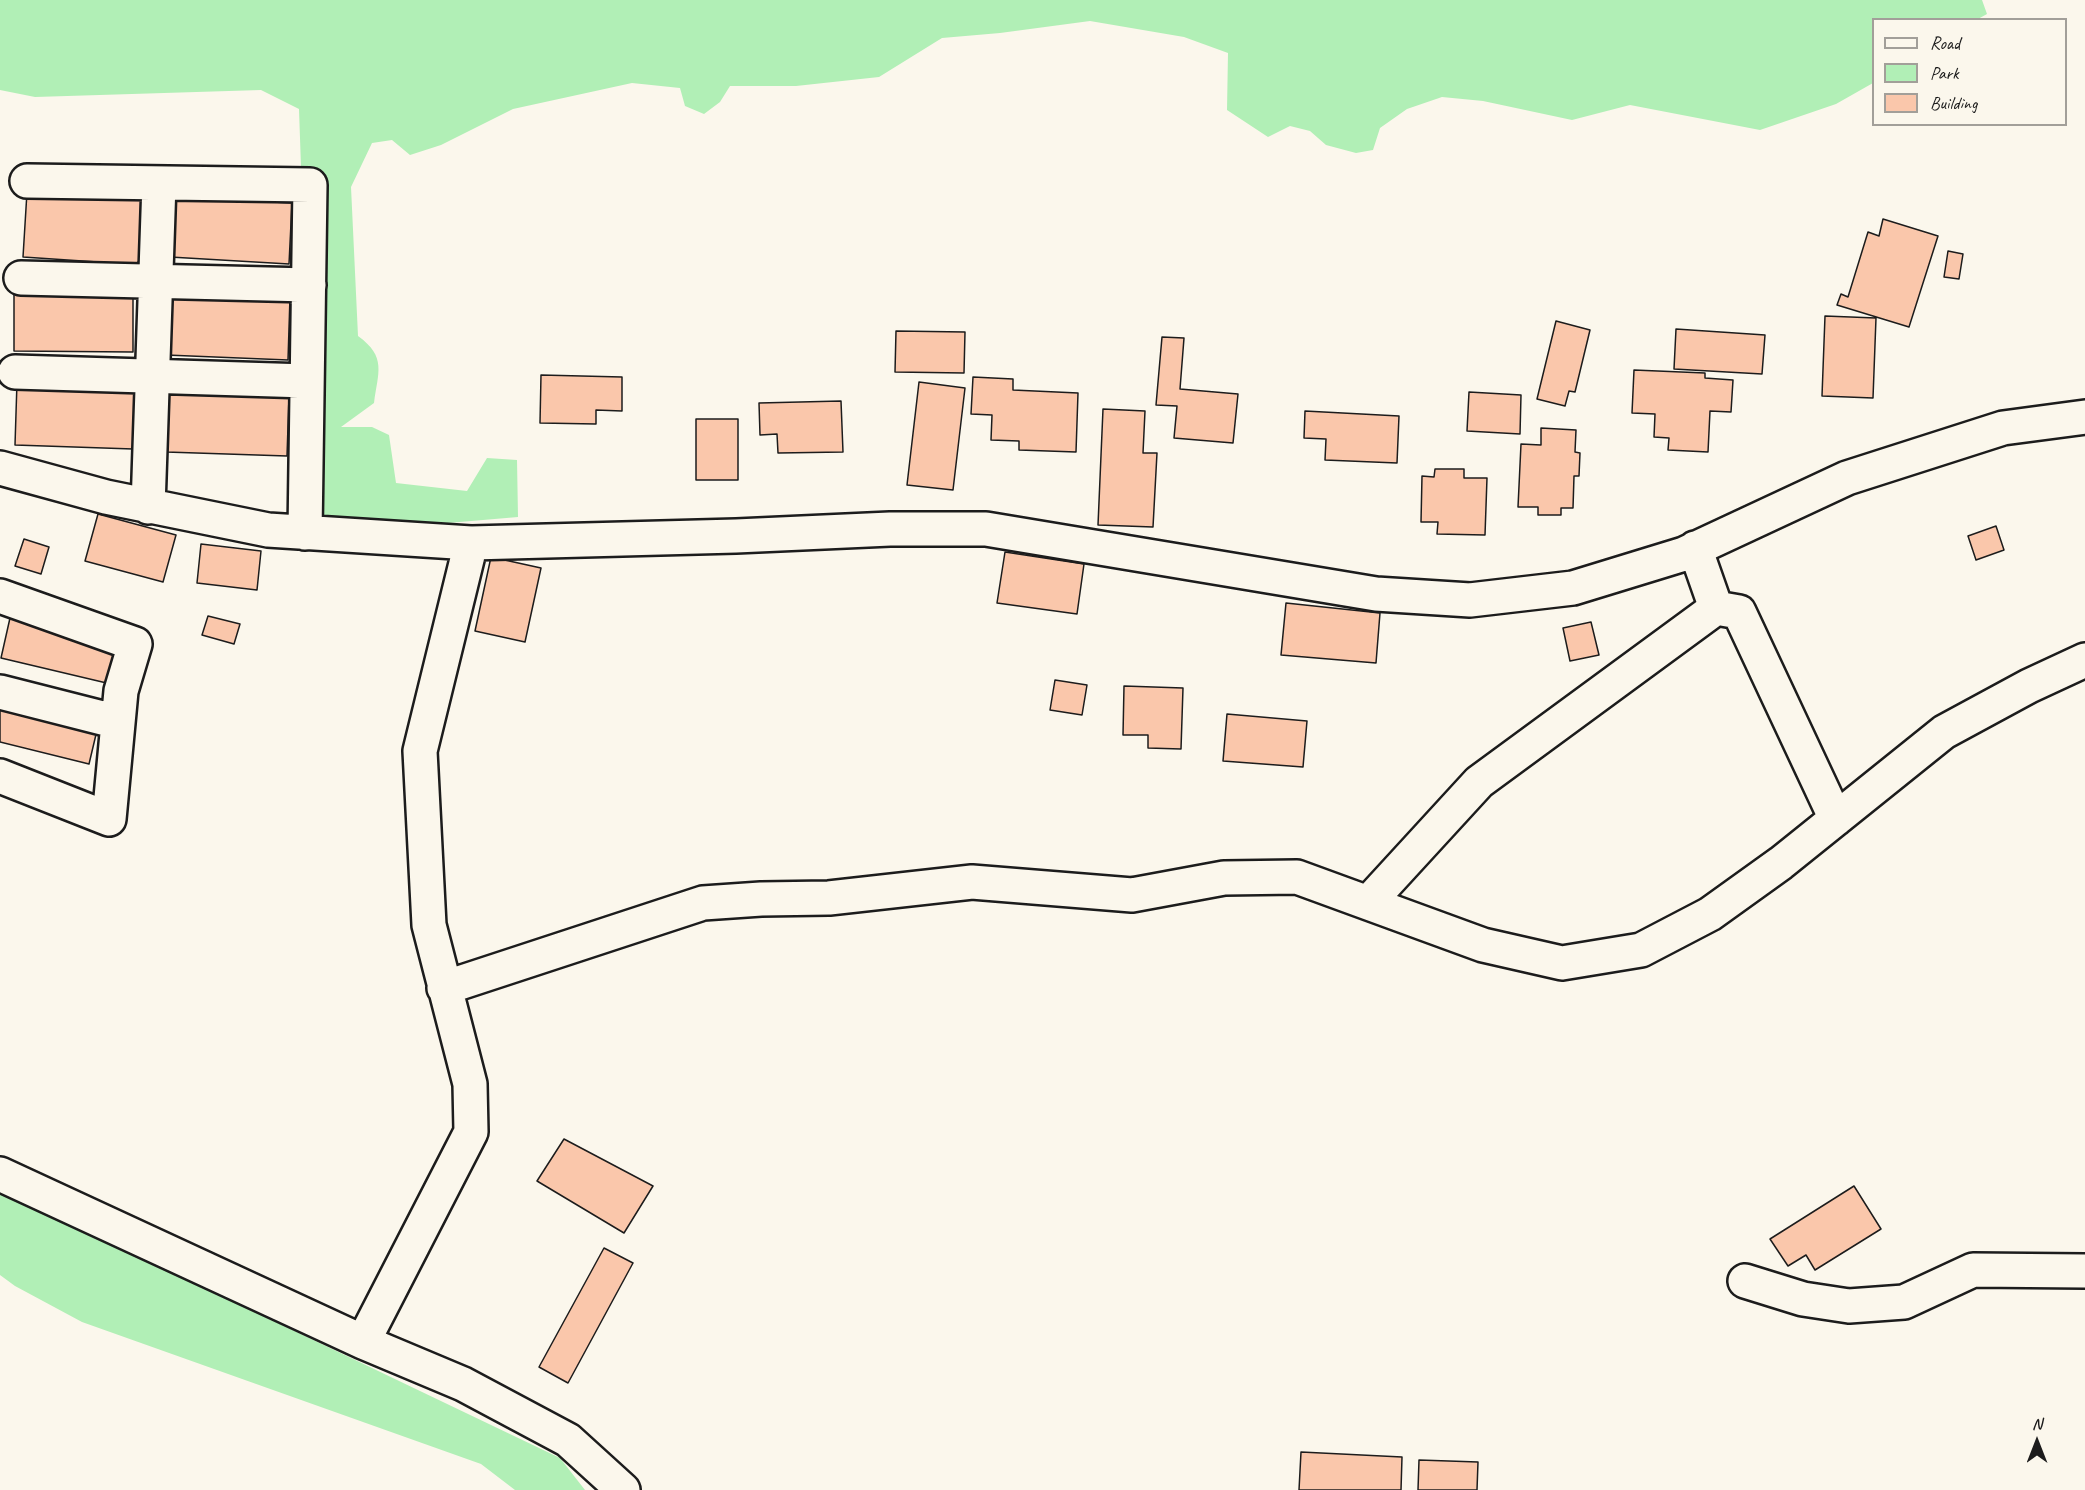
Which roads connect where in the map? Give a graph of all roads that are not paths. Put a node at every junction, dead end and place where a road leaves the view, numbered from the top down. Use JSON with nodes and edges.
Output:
{"nodes":[{"id":1,"x":27,"y":181,"type":"dead end"},
{"id":2,"x":159,"y":183,"type":"junction"},
{"id":3,"x":21,"y":278,"type":"dead end"},
{"id":4,"x":155,"y":281,"type":"junction"},
{"id":5,"x":309,"y":285,"type":"junction"},
{"id":6,"x":15,"y":372,"type":"dead end"},
{"id":7,"x":152,"y":376,"type":"junction"},
{"id":8,"x":307,"y":381,"type":"junction"},
{"id":9,"x":2085,"y":417,"type":"edge"},
{"id":10,"x":0,"y":468,"type":"edge"},
{"id":11,"x":148,"y":507,"type":"junction"},
{"id":12,"x":305,"y":533,"type":"junction"},
{"id":13,"x":471,"y":543,"type":"junction"},
{"id":14,"x":1695,"y":548,"type":"junction"},
{"id":15,"x":0,"y":596,"type":"edge"},
{"id":16,"x":1716,"y":608,"type":"junction"},
{"id":17,"x":2085,"y":660,"type":"edge"},
{"id":18,"x":0,"y":692,"type":"edge"},
{"id":19,"x":118,"y":722,"type":"junction"},
{"id":20,"x":0,"y":776,"type":"edge"},
{"id":21,"x":1836,"y":819,"type":"junction"},
{"id":22,"x":1368,"y":903,"type":"junction"},
{"id":23,"x":444,"y":988,"type":"junction"},
{"id":24,"x":0,"y":1174,"type":"edge"},
{"id":25,"x":2085,"y":1271,"type":"edge"},
{"id":26,"x":1745,"y":1281,"type":"dead end"},
{"id":27,"x":363,"y":1342,"type":"junction"},
{"id":28,"x":623,"y":1490,"type":"edge"}],
"edges":[{"from":1,"to":2,"type":"street"},
{"from":2,"to":4,"type":"street"},
{"from":2,"to":5,"type":"street"},
{"from":3,"to":4,"type":"street"},
{"from":4,"to":5,"type":"street"},
{"from":4,"to":7,"type":"street"},
{"from":5,"to":8,"type":"street"},
{"from":6,"to":7,"type":"street"},
{"from":7,"to":8,"type":"street"},
{"from":7,"to":11,"type":"street"},
{"from":8,"to":12,"type":"street"},
{"from":9,"to":14,"type":"street"},
{"from":10,"to":11,"type":"street"},
{"from":11,"to":12,"type":"street"},
{"from":12,"to":13,"type":"street"},
{"from":13,"to":14,"type":"street"},
{"from":13,"to":23,"type":"street"},
{"from":14,"to":16,"type":"street"},
{"from":15,"to":19,"type":"street"},
{"from":16,"to":21,"type":"street"},
{"from":16,"to":22,"type":"street"},
{"from":17,"to":21,"type":"street"},
{"from":18,"to":19,"type":"street"},
{"from":19,"to":20,"type":"street"},
{"from":21,"to":22,"type":"street"},
{"from":22,"to":23,"type":"street"},
{"from":23,"to":27,"type":"street"},
{"from":24,"to":27,"type":"street"},
{"from":25,"to":26,"type":"street"},
{"from":27,"to":28,"type":"street"}]}
